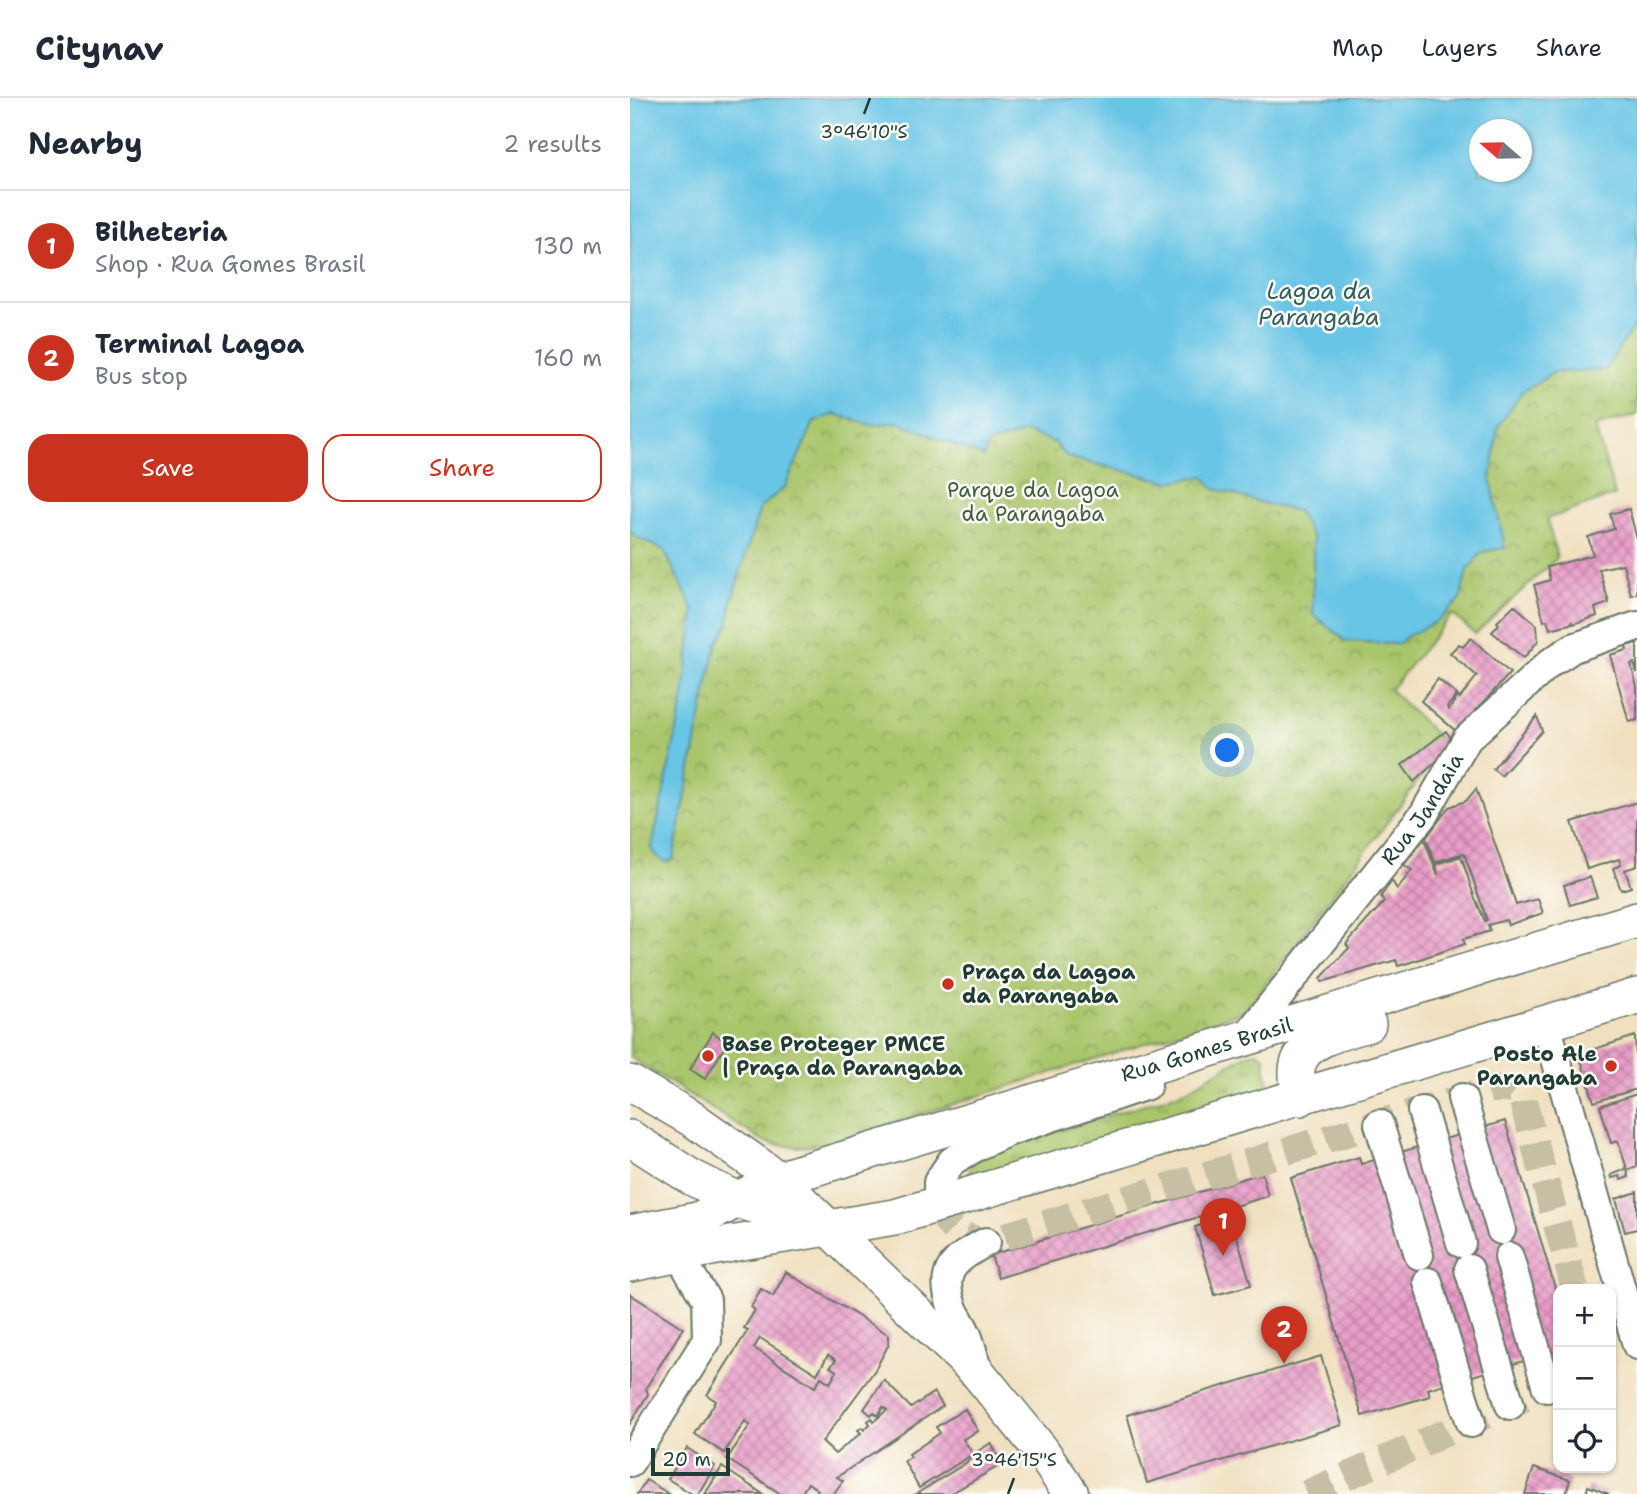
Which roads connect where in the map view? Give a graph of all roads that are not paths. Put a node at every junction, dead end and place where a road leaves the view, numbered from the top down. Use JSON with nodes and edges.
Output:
{"nodes":[{"id":1,"x":1637,"y":626,"type":"edge"},
{"id":2,"x":1637,"y":920,"type":"edge"},
{"id":3,"x":1447,"y":976,"type":"junction"},
{"id":4,"x":1637,"y":996,"type":"edge"},
{"id":5,"x":1546,"y":1024,"type":"junction"},
{"id":6,"x":1245,"y":1038,"type":"junction"},
{"id":7,"x":1202,"y":1051,"type":"junction"},
{"id":8,"x":630,"y":1083,"type":"edge"},
{"id":9,"x":1300,"y":1098,"type":"junction"},
{"id":10,"x":1462,"y":1098,"type":"dead end"},
{"id":11,"x":1422,"y":1111,"type":"dead end"},
{"id":12,"x":1379,"y":1124,"type":"dead end"},
{"id":13,"x":630,"y":1138,"type":"edge"},
{"id":14,"x":778,"y":1179,"type":"junction"},
{"id":15,"x":737,"y":1200,"type":"junction"},
{"id":16,"x":938,"y":1205,"type":"junction"},
{"id":17,"x":828,"y":1228,"type":"junction"},
{"id":18,"x":1501,"y":1230,"type":"dead end"},
{"id":19,"x":630,"y":1233,"type":"edge"},
{"id":20,"x":986,"y":1242,"type":"dead end"},
{"id":21,"x":678,"y":1255,"type":"junction"},
{"id":22,"x":1419,"y":1255,"type":"dead end"},
{"id":23,"x":1509,"y":1257,"type":"dead end"},
{"id":24,"x":630,"y":1264,"type":"edge"},
{"id":25,"x":1428,"y":1282,"type":"dead end"},
{"id":26,"x":1637,"y":1345,"type":"edge"},
{"id":27,"x":978,"y":1373,"type":"junction"},
{"id":28,"x":1547,"y":1388,"type":"dead end"},
{"id":29,"x":1510,"y":1405,"type":"dead end"},
{"id":30,"x":1471,"y":1423,"type":"dead end"},
{"id":31,"x":630,"y":1462,"type":"edge"},
{"id":32,"x":1070,"y":1494,"type":"edge"}],
"edges":[{"from":1,"to":6,"type":"street","name":"Rua Jandaia"},
{"from":2,"to":3,"type":"main road","name":"Rua Gomes Brasil"},
{"from":3,"to":6,"type":"main road","name":"Rua Gomes Brasil"},
{"from":3,"to":9,"type":"main road"},
{"from":4,"to":5,"type":"main road"},
{"from":5,"to":9,"type":"main road"},
{"from":5,"to":26,"type":"street"},
{"from":6,"to":7,"type":"main road","name":"Rua Gomes Brasil"},
{"from":7,"to":14,"type":"main road","name":"Rua Gomes Brasil"},
{"from":7,"to":16,"type":"street"},
{"from":8,"to":14,"type":"main road"},
{"from":9,"to":16,"type":"main road"},
{"from":10,"to":18,"type":"street"},
{"from":11,"to":29,"type":"street"},
{"from":12,"to":22,"type":"street"},
{"from":13,"to":15,"type":"main road"},
{"from":14,"to":15,"type":"main road","name":"Rua Gomes Brasil"},
{"from":14,"to":17,"type":"main road"},
{"from":15,"to":17,"type":"main road"},
{"from":15,"to":19,"type":"main road","name":"Rua Gomes Brasil"},
{"from":16,"to":17,"type":"main road"},
{"from":17,"to":21,"type":"main road"},
{"from":17,"to":27,"type":"main road"},
{"from":20,"to":27,"type":"street"},
{"from":21,"to":24,"type":"main road"},
{"from":21,"to":31,"type":"street"},
{"from":23,"to":28,"type":"street"},
{"from":25,"to":30,"type":"street"},
{"from":27,"to":32,"type":"main road"}]}
